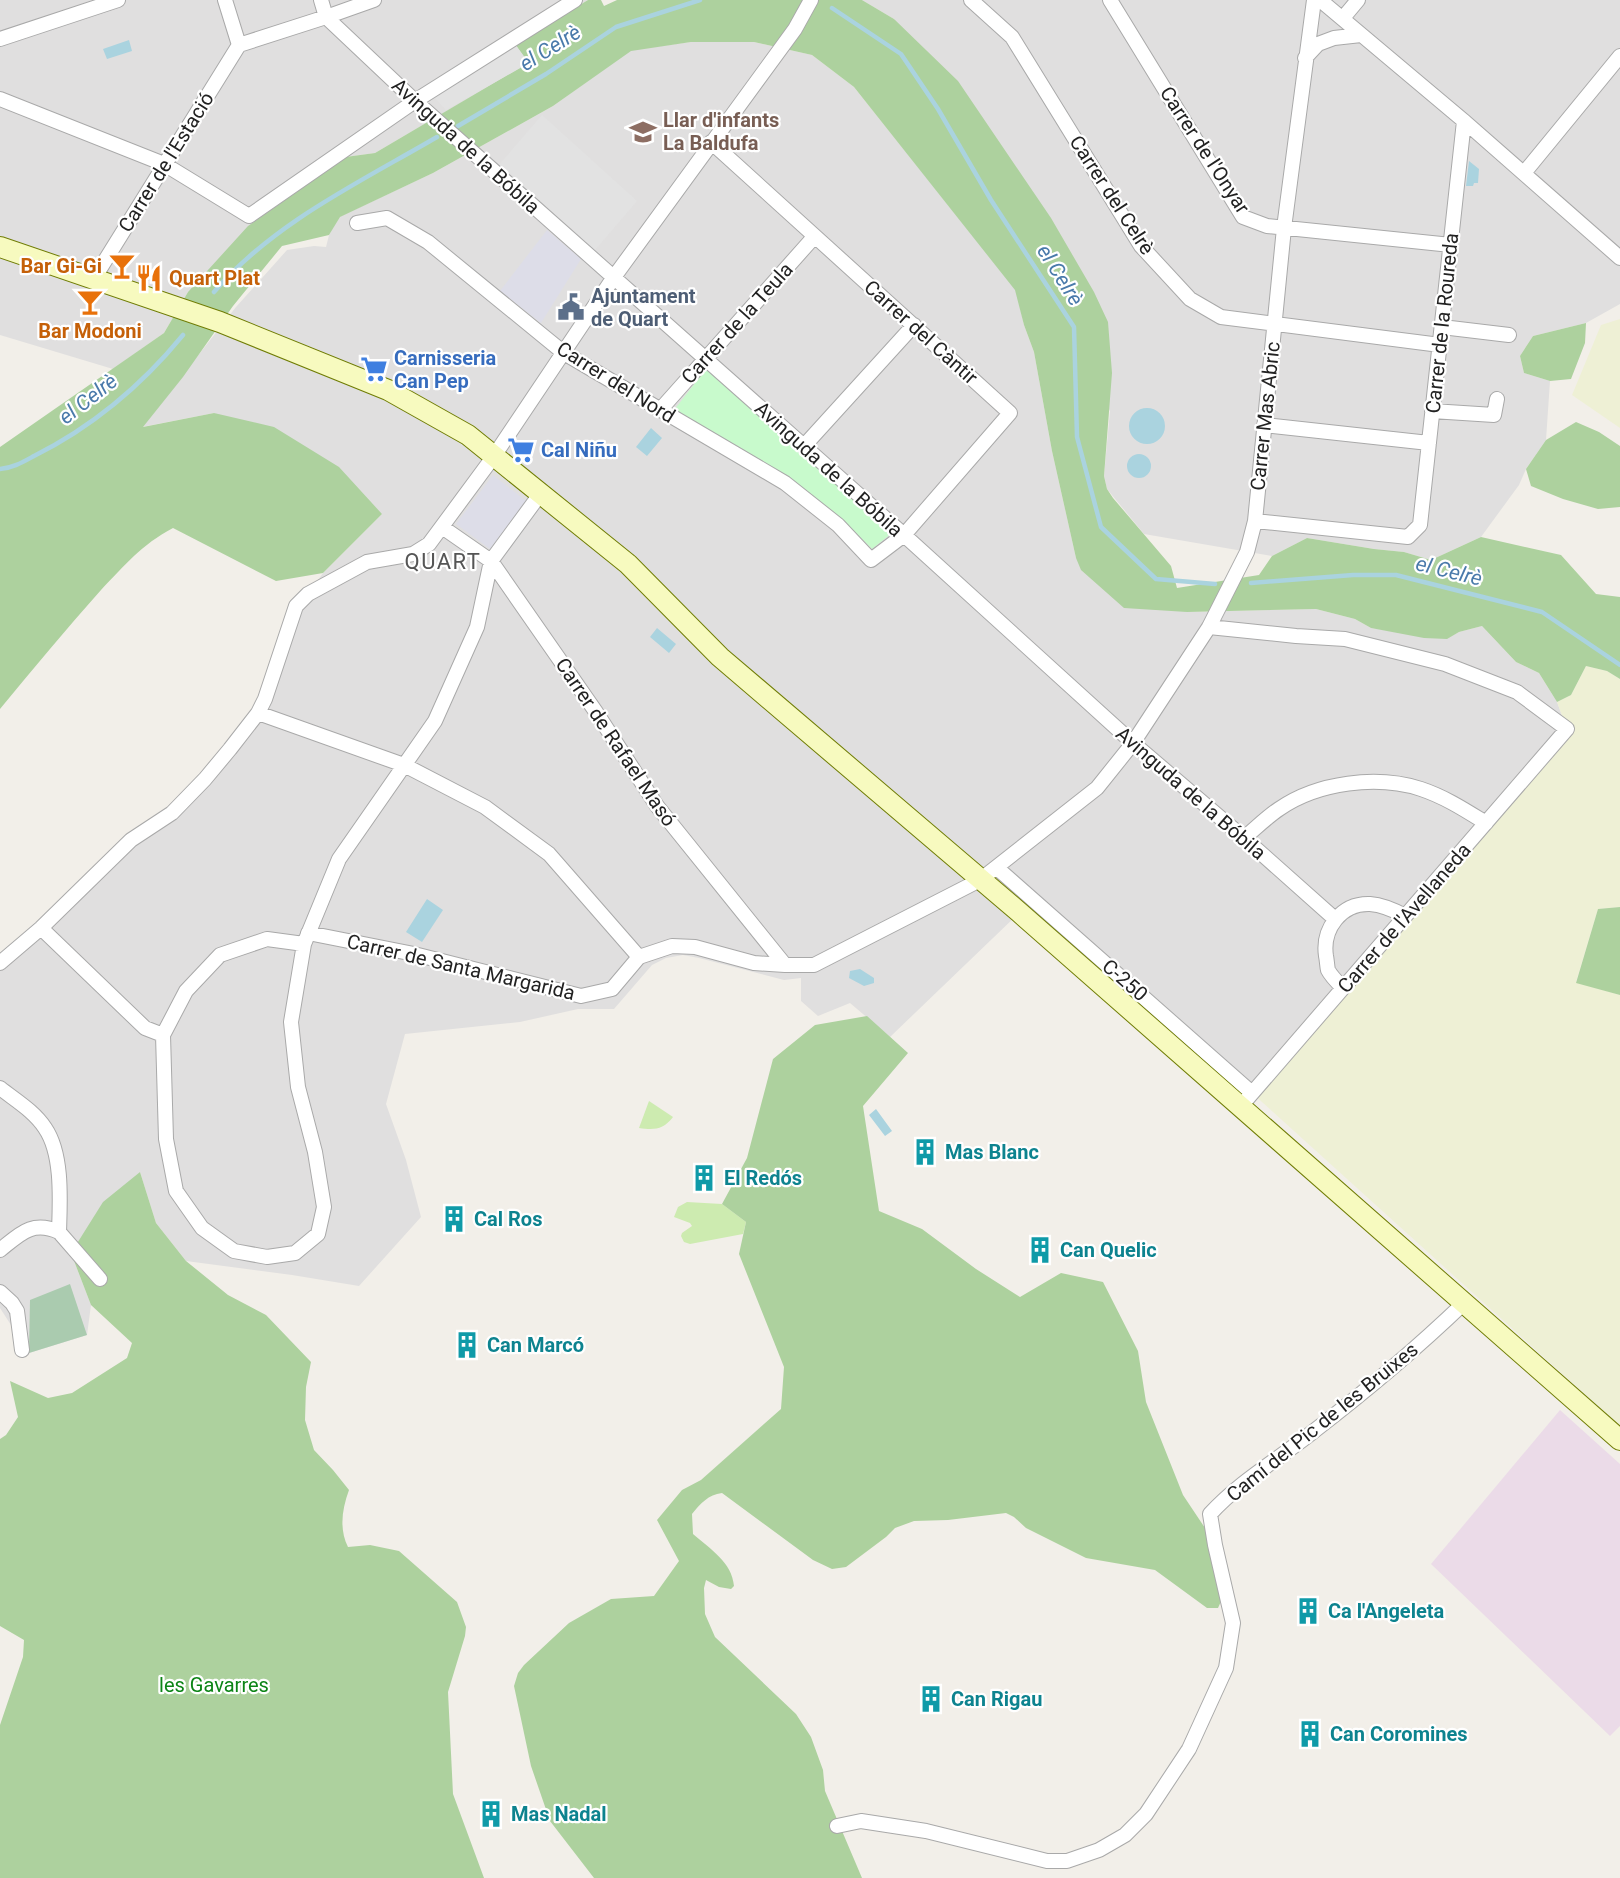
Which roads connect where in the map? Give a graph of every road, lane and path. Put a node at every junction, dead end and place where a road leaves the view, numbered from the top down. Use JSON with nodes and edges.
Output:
{"nodes":[{"id":1,"x":118,"y":0,"type":"edge"},
{"id":2,"x":225,"y":0,"type":"edge"},
{"id":3,"x":321,"y":0,"type":"edge"},
{"id":4,"x":374,"y":0,"type":"edge"},
{"id":5,"x":575,"y":0,"type":"edge"},
{"id":6,"x":811,"y":0,"type":"edge"},
{"id":7,"x":971,"y":0,"type":"edge"},
{"id":8,"x":1110,"y":0,"type":"edge"},
{"id":9,"x":1314,"y":0,"type":"edge"},
{"id":10,"x":1320,"y":0,"type":"edge"},
{"id":11,"x":1358,"y":0,"type":"edge"},
{"id":12,"x":326,"y":17,"type":"junction"},
{"id":13,"x":1343,"y":18,"type":"junction"},
{"id":14,"x":1361,"y":35,"type":"junction"},
{"id":15,"x":0,"y":39,"type":"edge"},
{"id":16,"x":239,"y":45,"type":"junction"},
{"id":17,"x":1620,"y":56,"type":"edge"},
{"id":18,"x":1305,"y":58,"type":"junction"},
{"id":19,"x":0,"y":99,"type":"edge"},
{"id":20,"x":415,"y":101,"type":"junction"},
{"id":21,"x":1464,"y":121,"type":"junction"},
{"id":22,"x":711,"y":142,"type":"junction"},
{"id":23,"x":164,"y":164,"type":"junction"},
{"id":24,"x":1524,"y":173,"type":"junction"},
{"id":25,"x":357,"y":223,"type":"dead end"},
{"id":26,"x":1284,"y":228,"type":"junction"},
{"id":27,"x":814,"y":237,"type":"junction"},
{"id":28,"x":1450,"y":245,"type":"junction"},
{"id":29,"x":0,"y":247,"type":"edge"},
{"id":30,"x":1620,"y":258,"type":"edge"},
{"id":31,"x":614,"y":277,"type":"junction"},
{"id":32,"x":93,"y":280,"type":"junction"},
{"id":33,"x":1274,"y":324,"type":"junction"},
{"id":34,"x":914,"y":325,"type":"junction"},
{"id":35,"x":1442,"y":327,"type":"junction"},
{"id":36,"x":1509,"y":335,"type":"dead end"},
{"id":37,"x":1440,"y":345,"type":"junction"},
{"id":38,"x":564,"y":353,"type":"junction"},
{"id":39,"x":705,"y":358,"type":"junction"},
{"id":40,"x":1497,"y":399,"type":"dead end"},
{"id":41,"x":660,"y":410,"type":"junction"},
{"id":42,"x":1432,"y":411,"type":"junction"},
{"id":43,"x":1264,"y":425,"type":"junction"},
{"id":44,"x":1429,"y":443,"type":"junction"},
{"id":45,"x":804,"y":446,"type":"junction"},
{"id":46,"x":494,"y":456,"type":"junction"},
{"id":47,"x":541,"y":493,"type":"junction"},
{"id":48,"x":1255,"y":521,"type":"junction"},
{"id":49,"x":442,"y":527,"type":"junction"},
{"id":50,"x":904,"y":534,"type":"junction"},
{"id":51,"x":491,"y":561,"type":"junction"},
{"id":52,"x":1209,"y":627,"type":"junction"},
{"id":53,"x":258,"y":713,"type":"junction"},
{"id":54,"x":1133,"y":743,"type":"junction"},
{"id":55,"x":404,"y":765,"type":"junction"},
{"id":56,"x":1486,"y":823,"type":"junction"},
{"id":57,"x":1244,"y":838,"type":"junction"},
{"id":58,"x":997,"y":868,"type":"junction"},
{"id":59,"x":980,"y":880,"type":"junction"},
{"id":60,"x":1405,"y":916,"type":"junction"},
{"id":61,"x":1335,"y":920,"type":"junction"},
{"id":62,"x":41,"y":928,"type":"junction"},
{"id":63,"x":306,"y":939,"type":"junction"},
{"id":64,"x":639,"y":957,"type":"junction"},
{"id":65,"x":0,"y":963,"type":"edge"},
{"id":66,"x":784,"y":965,"type":"junction"},
{"id":67,"x":1343,"y":988,"type":"junction"},
{"id":68,"x":163,"y":1035,"type":"junction"},
{"id":69,"x":0,"y":1088,"type":"edge"},
{"id":70,"x":1246,"y":1100,"type":"junction"},
{"id":71,"x":59,"y":1232,"type":"junction"},
{"id":72,"x":0,"y":1250,"type":"edge"},
{"id":73,"x":100,"y":1279,"type":"dead end"},
{"id":74,"x":0,"y":1292,"type":"edge"},
{"id":75,"x":1464,"y":1303,"type":"junction"},
{"id":76,"x":22,"y":1350,"type":"dead end"},
{"id":77,"x":1620,"y":1440,"type":"edge"},
{"id":78,"x":837,"y":1826,"type":"dead end"}],
"edges":[{"from":1,"to":15,"type":"street"},
{"from":2,"to":16,"type":"street"},
{"from":3,"to":12,"type":"street"},
{"from":4,"to":12,"type":"street"},
{"from":5,"to":20,"type":"street"},
{"from":6,"to":22,"type":"street"},
{"from":7,"to":33,"type":"street","name":"Carrer del Celrè"},
{"from":8,"to":26,"type":"street","name":"Carrer de l'Onyar"},
{"from":9,"to":18,"type":"street","name":"Carrer Mas Abric"},
{"from":10,"to":13,"type":"street"},
{"from":11,"to":13,"type":"street"},
{"from":12,"to":16,"type":"street"},
{"from":12,"to":20,"type":"street","name":"Avinguda de la Bóbila"},
{"from":13,"to":14,"type":"street"},
{"from":14,"to":18,"type":"street"},
{"from":14,"to":21,"type":"street"},
{"from":16,"to":23,"type":"street","name":"Carrer de l'Estació"},
{"from":17,"to":24,"type":"street"},
{"from":18,"to":26,"type":"street","name":"Carrer Mas Abric"},
{"from":19,"to":23,"type":"street"},
{"from":20,"to":23,"type":"street"},
{"from":20,"to":31,"type":"street","name":"Avinguda de la Bóbila"},
{"from":21,"to":24,"type":"street"},
{"from":21,"to":28,"type":"street","name":"Carrer de la Roureda"},
{"from":22,"to":27,"type":"street","name":"Carrer del Càntir"},
{"from":22,"to":31,"type":"street"},
{"from":23,"to":32,"type":"street","name":"Carrer de l'Estació"},
{"from":24,"to":30,"type":"street"},
{"from":25,"to":38,"type":"street","name":"Carrer del Nord"},
{"from":26,"to":28,"type":"street","name":"Carrer de l'Onyar"},
{"from":26,"to":33,"type":"street","name":"Carrer Mas Abric"},
{"from":27,"to":34,"type":"street","name":"Carrer del Càntir"},
{"from":27,"to":39,"type":"street","name":"Carrer de la Teula"},
{"from":28,"to":35,"type":"street","name":"Carrer de la Roureda"},
{"from":29,"to":32,"type":"main road","number":"C-250"},
{"from":31,"to":38,"type":"street"},
{"from":31,"to":39,"type":"street","name":"Avinguda de la Bóbila"},
{"from":32,"to":46,"type":"main road","number":"C-250"},
{"from":33,"to":37,"type":"street","name":"Carrer del Celrè"},
{"from":33,"to":43,"type":"street","name":"Carrer Mas Abric"},
{"from":34,"to":45,"type":"street"},
{"from":34,"to":50,"type":"street","name":"Carrer del Càntir"},
{"from":35,"to":36,"type":"street"},
{"from":35,"to":37,"type":"street","name":"Carrer de la Roureda"},
{"from":37,"to":42,"type":"street","name":"Carrer de la Roureda"},
{"from":38,"to":41,"type":"street","name":"Carrer del Nord"},
{"from":38,"to":46,"type":"street"},
{"from":39,"to":41,"type":"street","name":"Carrer de la Teula"},
{"from":39,"to":45,"type":"street","name":"Avinguda de la Bóbila"},
{"from":40,"to":42,"type":"street"},
{"from":41,"to":50,"type":"street","name":"Carrer del Nord"},
{"from":42,"to":44,"type":"street","name":"Carrer de la Roureda"},
{"from":43,"to":44,"type":"street"},
{"from":43,"to":48,"type":"street","name":"Carrer Mas Abric"},
{"from":44,"to":48,"type":"street","name":"Carrer de la Roureda"},
{"from":45,"to":50,"type":"street","name":"Avinguda de la Bóbila"},
{"from":46,"to":47,"type":"main road","number":"C-250"},
{"from":46,"to":49,"type":"street"},
{"from":47,"to":51,"type":"street"},
{"from":47,"to":59,"type":"main road","number":"C-250"},
{"from":48,"to":52,"type":"street","name":"Carrer Mas Abric"},
{"from":49,"to":51,"type":"street","name":"Carrer de Rafael Masó"},
{"from":49,"to":53,"type":"street"},
{"from":50,"to":54,"type":"street","name":"Avinguda de la Bóbila"},
{"from":51,"to":55,"type":"street"},
{"from":51,"to":66,"type":"street","name":"Carrer de Rafael Masó"},
{"from":52,"to":54,"type":"street","name":"Carrer Mas Abric"},
{"from":52,"to":56,"type":"street","name":"Carrer de l'Avellaneda"},
{"from":53,"to":55,"type":"street"},
{"from":53,"to":62,"type":"street"},
{"from":54,"to":57,"type":"street","name":"Avinguda de la Bóbila"},
{"from":54,"to":58,"type":"street"},
{"from":55,"to":63,"type":"street"},
{"from":55,"to":64,"type":"street"},
{"from":56,"to":57,"type":"street"},
{"from":56,"to":60,"type":"street","name":"Carrer de l'Avellaneda"},
{"from":57,"to":61,"type":"street","name":"Avinguda de la Bóbila"},
{"from":58,"to":59,"type":"street"},
{"from":58,"to":70,"type":"street","name":"C-250"},
{"from":59,"to":66,"type":"street"},
{"from":59,"to":70,"type":"main road","number":"C-250"},
{"from":60,"to":61,"type":"street"},
{"from":60,"to":67,"type":"street","name":"Carrer de l'Avellaneda"},
{"from":61,"to":67,"type":"street"},
{"from":62,"to":65,"type":"street"},
{"from":62,"to":68,"type":"street"},
{"from":63,"to":64,"type":"street","name":"Carrer de Santa Margarida"},
{"from":63,"to":68,"type":"street","name":"Carrer de Santa Margarida"},
{"from":63,"to":68,"type":"street"},
{"from":64,"to":66,"type":"street"},
{"from":67,"to":70,"type":"street","name":"Carrer de l'Avellaneda"},
{"from":69,"to":71,"type":"street"},
{"from":70,"to":75,"type":"main road","number":"C-250"},
{"from":71,"to":72,"type":"street"},
{"from":71,"to":73,"type":"street"},
{"from":74,"to":76,"type":"street"},
{"from":75,"to":77,"type":"main road","number":"C-250"},
{"from":75,"to":78,"type":"street","name":"Camí del Pic de les Bruixes"}]}
